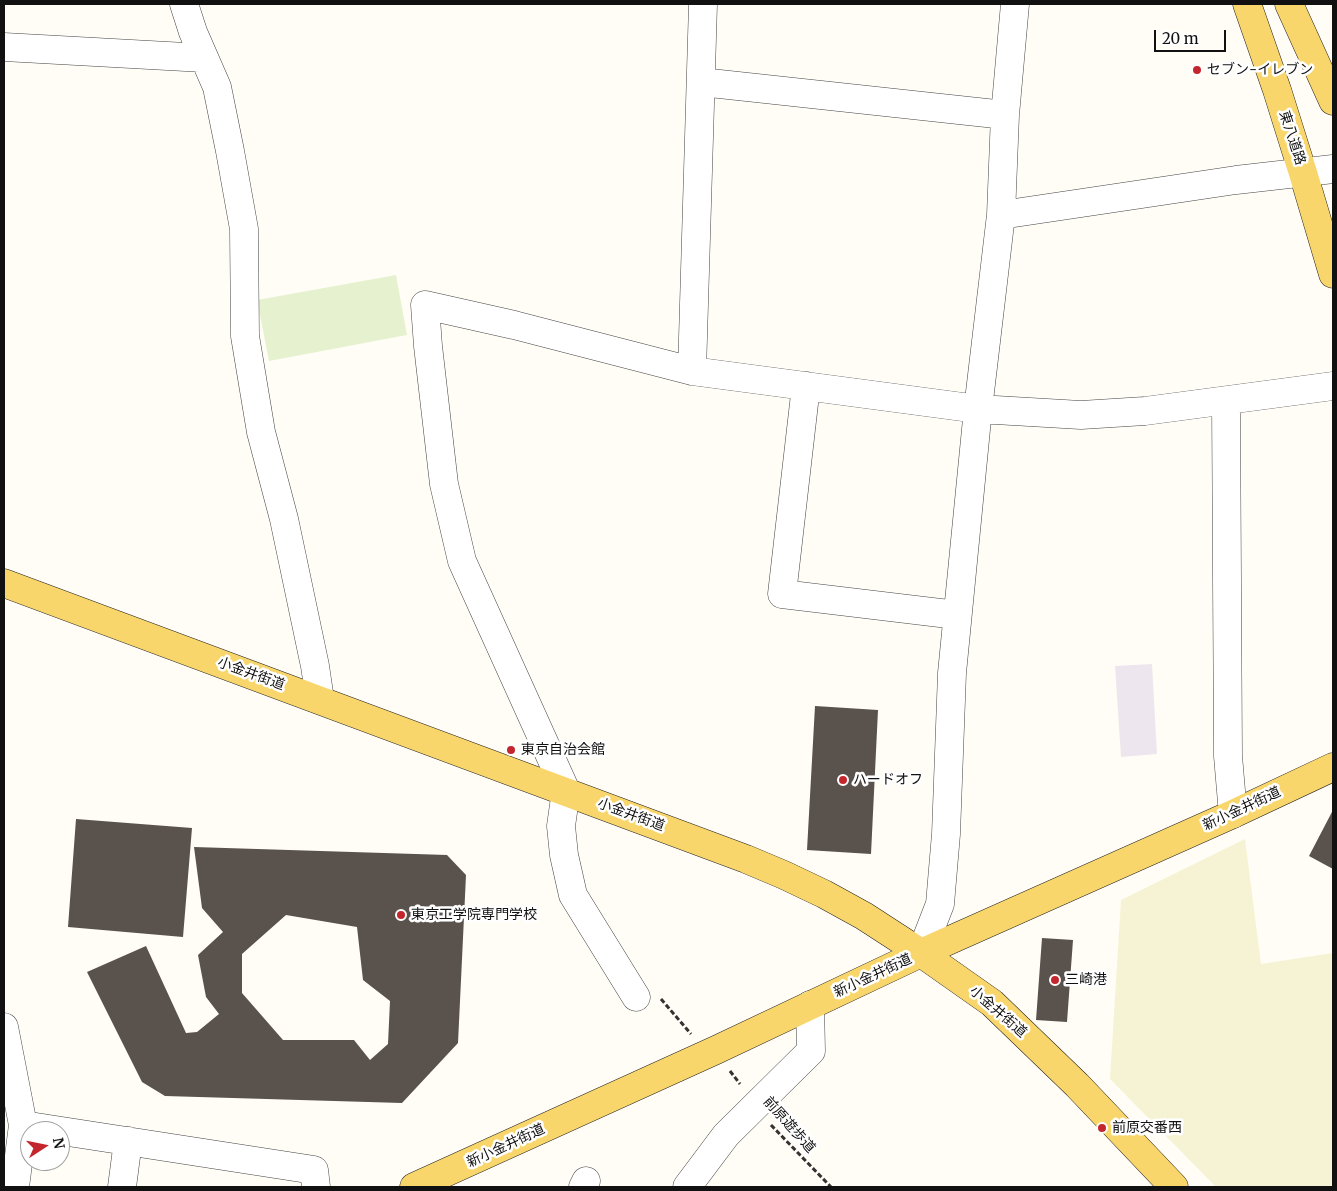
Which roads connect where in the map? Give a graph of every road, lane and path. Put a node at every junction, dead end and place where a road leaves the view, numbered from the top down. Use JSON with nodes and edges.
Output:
{"nodes":[{"id":1,"x":184,"y":4,"type":"edge"},
{"id":2,"x":703,"y":4,"type":"edge"},
{"id":3,"x":1015,"y":4,"type":"edge"},
{"id":4,"x":1247,"y":4,"type":"edge"},
{"id":5,"x":1289,"y":4,"type":"edge"},
{"id":6,"x":4,"y":47,"type":"edge"},
{"id":7,"x":204,"y":58,"type":"junction"},
{"id":8,"x":701,"y":82,"type":"junction"},
{"id":9,"x":1333,"y":101,"type":"edge"},
{"id":10,"x":1005,"y":115,"type":"junction"},
{"id":11,"x":1333,"y":169,"type":"edge"},
{"id":12,"x":1303,"y":173,"type":"junction"},
{"id":13,"x":1001,"y":215,"type":"junction"},
{"id":14,"x":1333,"y":274,"type":"edge"},
{"id":15,"x":692,"y":371,"type":"junction"},
{"id":16,"x":806,"y":386,"type":"junction"},
{"id":17,"x":1333,"y":386,"type":"edge"},
{"id":18,"x":1226,"y":401,"type":"junction"},
{"id":19,"x":978,"y":409,"type":"junction"},
{"id":20,"x":4,"y":583,"type":"edge"},
{"id":21,"x":957,"y":615,"type":"junction"},
{"id":22,"x":320,"y":700,"type":"junction"},
{"id":23,"x":1333,"y":767,"type":"edge"},
{"id":24,"x":566,"y":791,"type":"junction"},
{"id":25,"x":1233,"y":814,"type":"junction"},
{"id":26,"x":921,"y":953,"type":"junction"},
{"id":27,"x":636,"y":997,"type":"dead end"},
{"id":28,"x":810,"y":1005,"type":"junction"},
{"id":29,"x":4,"y":1027,"type":"edge"},
{"id":30,"x":733,"y":1075,"type":"dead end"},
{"id":31,"x":755,"y":1106,"type":"junction"},
{"id":32,"x":22,"y":1121,"type":"edge"},
{"id":33,"x":70,"y":1132,"type":"edge"},
{"id":34,"x":128,"y":1141,"type":"junction"},
{"id":35,"x":20,"y":1148,"type":"edge"},
{"id":36,"x":15,"y":1187,"type":"edge"},
{"id":37,"x":122,"y":1187,"type":"edge"},
{"id":38,"x":316,"y":1187,"type":"edge"},
{"id":39,"x":414,"y":1187,"type":"edge"},
{"id":40,"x":687,"y":1187,"type":"edge"},
{"id":41,"x":831,"y":1187,"type":"edge"},
{"id":42,"x":1174,"y":1187,"type":"edge"}],
"edges":[{"from":1,"to":7,"type":"street"},
{"from":2,"to":8,"type":"street"},
{"from":3,"to":10,"type":"street"},
{"from":4,"to":12,"type":"main road","name":"東八道路"},
{"from":5,"to":9,"type":"main road"},
{"from":6,"to":7,"type":"street"},
{"from":7,"to":22,"type":"street"},
{"from":8,"to":10,"type":"street"},
{"from":8,"to":15,"type":"street"},
{"from":10,"to":13,"type":"street"},
{"from":11,"to":12,"type":"street"},
{"from":12,"to":13,"type":"street"},
{"from":12,"to":14,"type":"main road","name":"東八道路"},
{"from":13,"to":19,"type":"street"},
{"from":15,"to":16,"type":"street"},
{"from":15,"to":24,"type":"street"},
{"from":16,"to":19,"type":"street"},
{"from":16,"to":21,"type":"street"},
{"from":17,"to":18,"type":"street"},
{"from":18,"to":19,"type":"street"},
{"from":18,"to":25,"type":"street"},
{"from":19,"to":21,"type":"street"},
{"from":20,"to":22,"type":"main road","name":"小金井街道"},
{"from":21,"to":26,"type":"street"},
{"from":22,"to":24,"type":"main road","name":"小金井街道"},
{"from":23,"to":25,"type":"main road","name":"新小金井街道"},
{"from":24,"to":26,"type":"main road","name":"小金井街道"},
{"from":24,"to":27,"type":"street"},
{"from":25,"to":26,"type":"main road","name":"新小金井街道"},
{"from":26,"to":28,"type":"main road","name":"新小金井街道"},
{"from":26,"to":42,"type":"main road","name":"小金井街道"},
{"from":28,"to":31,"type":"street"},
{"from":28,"to":39,"type":"main road","name":"新小金井街道"},
{"from":29,"to":32,"type":"street"},
{"from":30,"to":31,"type":"path","name":"前原遊歩道"},
{"from":31,"to":40,"type":"street"},
{"from":31,"to":41,"type":"path","name":"前原遊歩道"},
{"from":33,"to":34,"type":"street"},
{"from":34,"to":37,"type":"street"},
{"from":34,"to":38,"type":"street"},
{"from":35,"to":36,"type":"street"}]}
